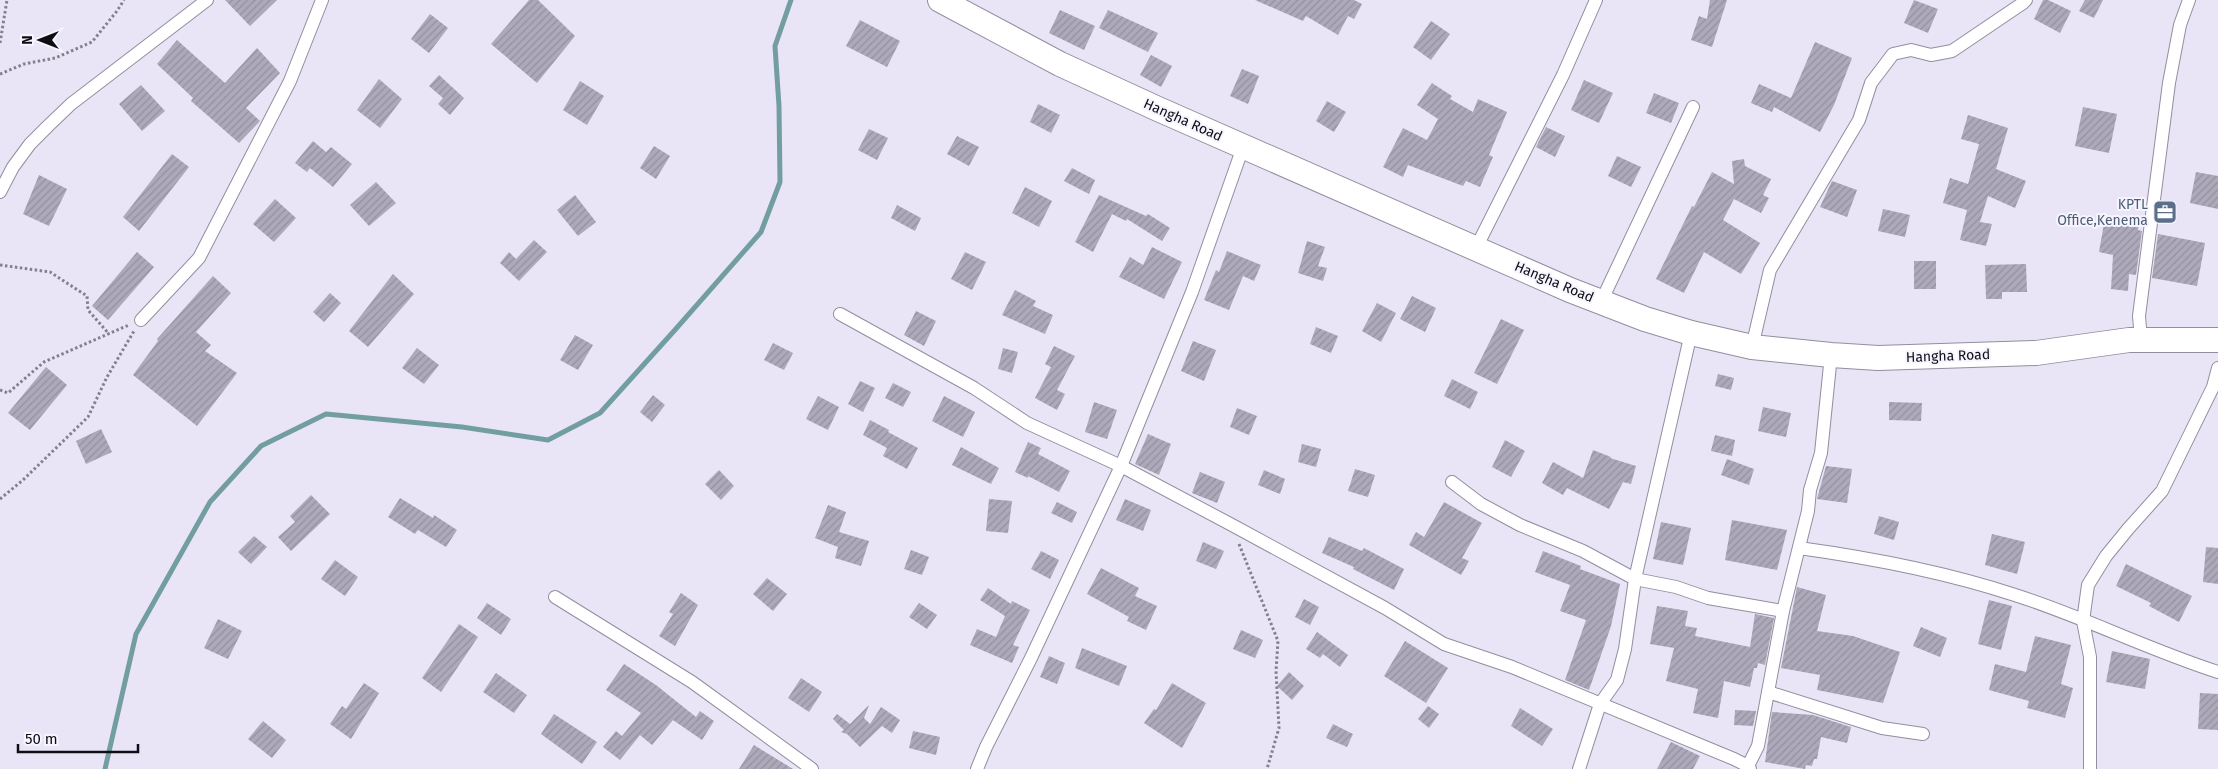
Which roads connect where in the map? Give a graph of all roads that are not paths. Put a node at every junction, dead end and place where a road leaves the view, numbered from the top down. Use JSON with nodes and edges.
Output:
{"nodes":[{"id":1,"x":207,"y":0,"type":"edge"},
{"id":2,"x":322,"y":0,"type":"edge"},
{"id":3,"x":940,"y":0,"type":"edge"},
{"id":4,"x":1596,"y":0,"type":"edge"},
{"id":5,"x":2026,"y":0,"type":"edge"},
{"id":6,"x":2189,"y":0,"type":"edge"},
{"id":7,"x":1693,"y":107,"type":"dead end"},
{"id":8,"x":1243,"y":146,"type":"junction"},
{"id":9,"x":0,"y":192,"type":"edge"},
{"id":10,"x":1476,"y":248,"type":"junction"},
{"id":11,"x":1601,"y":302,"type":"junction"},
{"id":12,"x":840,"y":314,"type":"dead end"},
{"id":13,"x":141,"y":320,"type":"road end"},
{"id":14,"x":1691,"y":333,"type":"junction"},
{"id":15,"x":2141,"y":340,"type":"junction"},
{"id":16,"x":2218,"y":340,"type":"edge"},
{"id":17,"x":1752,"y":347,"type":"junction"},
{"id":18,"x":1831,"y":356,"type":"junction"},
{"id":19,"x":2218,"y":368,"type":"edge"},
{"id":20,"x":1121,"y":466,"type":"junction"},
{"id":21,"x":1452,"y":482,"type":"dead end"},
{"id":22,"x":1799,"y":548,"type":"junction"},
{"id":23,"x":1635,"y":579,"type":"junction"},
{"id":24,"x":555,"y":597,"type":"dead end"},
{"id":25,"x":1783,"y":611,"type":"junction"},
{"id":26,"x":2083,"y":622,"type":"junction"},
{"id":27,"x":2218,"y":672,"type":"edge"},
{"id":28,"x":1768,"y":692,"type":"junction"},
{"id":29,"x":1600,"y":704,"type":"junction"},
{"id":30,"x":1923,"y":734,"type":"dead end"},
{"id":31,"x":1749,"y":767,"type":"edge"},
{"id":32,"x":812,"y":769,"type":"edge"},
{"id":33,"x":977,"y":769,"type":"edge"},
{"id":34,"x":1579,"y":769,"type":"edge"},
{"id":35,"x":2090,"y":769,"type":"edge"}],
"edges":[{"from":1,"to":9,"type":"street"},
{"from":2,"to":13,"type":"street"},
{"from":3,"to":8,"type":"highway","name":"Hangha Road"},
{"from":4,"to":10,"type":"street"},
{"from":5,"to":17,"type":"street"},
{"from":6,"to":15,"type":"street"},
{"from":7,"to":11,"type":"street"},
{"from":8,"to":10,"type":"highway","name":"Hangha Road"},
{"from":8,"to":20,"type":"street"},
{"from":10,"to":11,"type":"highway","name":"Hangha Road"},
{"from":11,"to":14,"type":"highway","name":"Hangha Road"},
{"from":12,"to":20,"type":"street"},
{"from":14,"to":17,"type":"highway","name":"Hangha Road"},
{"from":14,"to":23,"type":"street"},
{"from":15,"to":16,"type":"highway","name":"Hangha Road"},
{"from":15,"to":18,"type":"highway","name":"Hangha Road"},
{"from":17,"to":18,"type":"highway","name":"Hangha Road"},
{"from":18,"to":22,"type":"street"},
{"from":19,"to":26,"type":"street"},
{"from":20,"to":29,"type":"street"},
{"from":20,"to":33,"type":"street"},
{"from":21,"to":23,"type":"street"},
{"from":22,"to":25,"type":"street"},
{"from":22,"to":26,"type":"street"},
{"from":23,"to":25,"type":"street"},
{"from":23,"to":29,"type":"street"},
{"from":24,"to":32,"type":"street"},
{"from":25,"to":28,"type":"street"},
{"from":26,"to":27,"type":"street"},
{"from":26,"to":35,"type":"street"},
{"from":28,"to":30,"type":"street"},
{"from":28,"to":31,"type":"street"},
{"from":29,"to":31,"type":"street"},
{"from":29,"to":34,"type":"street"}]}
